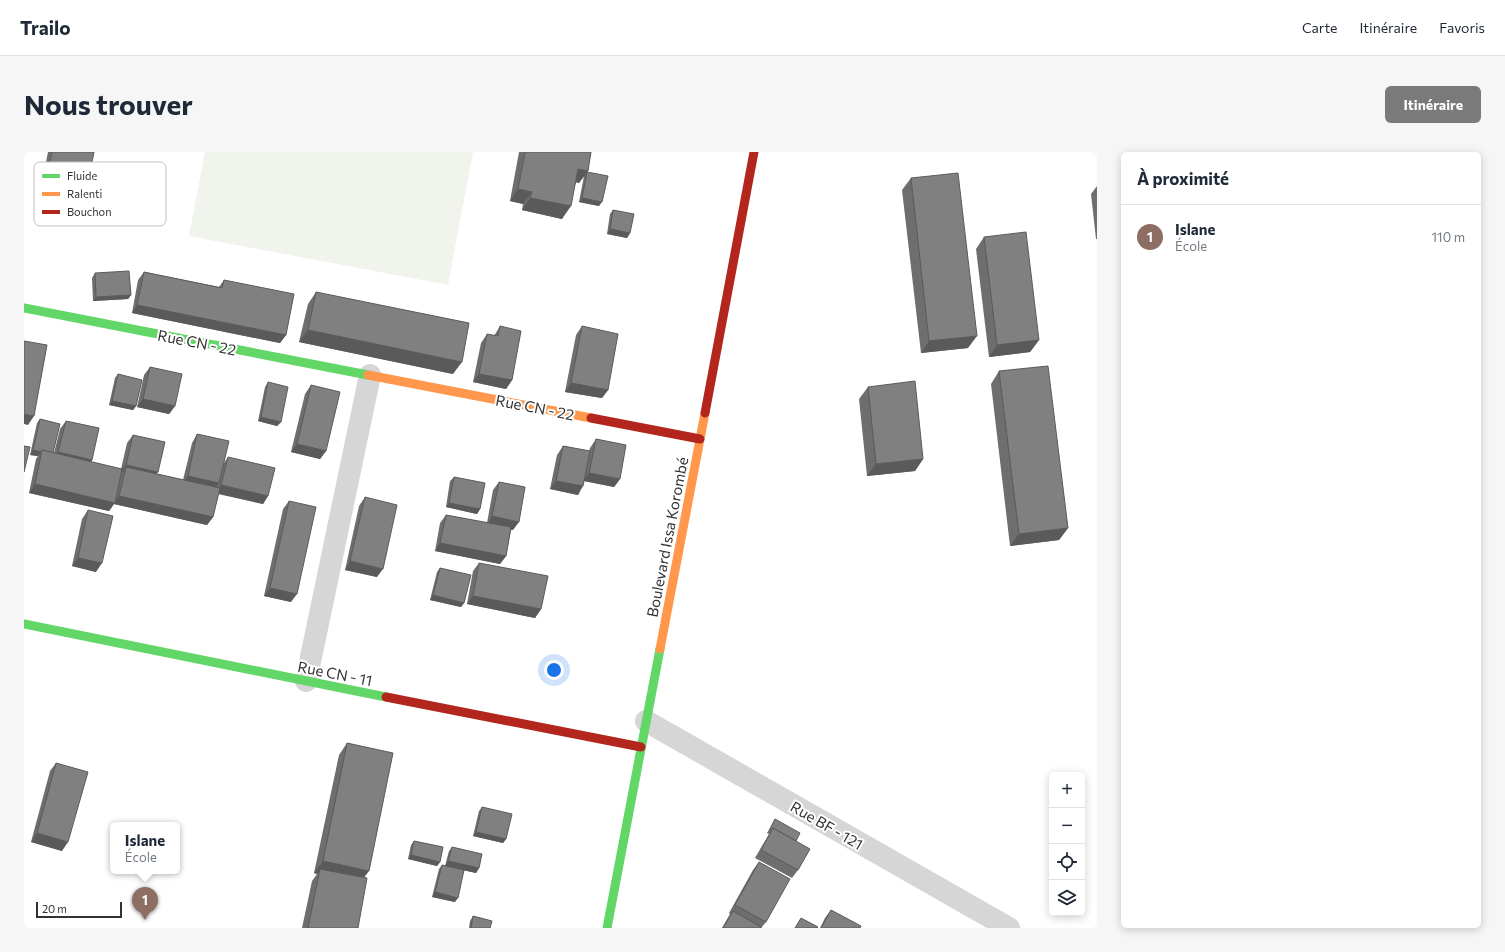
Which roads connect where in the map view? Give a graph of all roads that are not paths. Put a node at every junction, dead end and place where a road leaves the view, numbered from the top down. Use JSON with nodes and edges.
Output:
{"nodes":[{"id":1,"x":754,"y":152,"type":"edge"},
{"id":2,"x":24,"y":308,"type":"edge"},
{"id":3,"x":370,"y":375,"type":"junction"},
{"id":4,"x":700,"y":438,"type":"junction"},
{"id":5,"x":24,"y":624,"type":"edge"},
{"id":6,"x":306,"y":682,"type":"junction"},
{"id":7,"x":646,"y":721,"type":"junction"},
{"id":8,"x":641,"y":748,"type":"junction"},
{"id":9,"x":607,"y":928,"type":"edge"},
{"id":10,"x":1009,"y":928,"type":"edge"}],
"edges":[{"from":1,"to":4,"type":"street","name":"Boulevard Issa Korombé"},
{"from":2,"to":3,"type":"street","name":"Rue CN - 22"},
{"from":3,"to":4,"type":"street","name":"Rue CN - 22"},
{"from":3,"to":6,"type":"street"},
{"from":4,"to":7,"type":"street","name":"Boulevard Issa Korombé"},
{"from":5,"to":6,"type":"street","name":"Rue CN - 11"},
{"from":6,"to":8,"type":"street","name":"Rue CN - 11"},
{"from":7,"to":8,"type":"street","name":"Boulevard Issa Korombé"},
{"from":7,"to":10,"type":"street","name":"Rue BF - 121"},
{"from":8,"to":9,"type":"street","name":"Boulevard Issa Korombé"}]}
